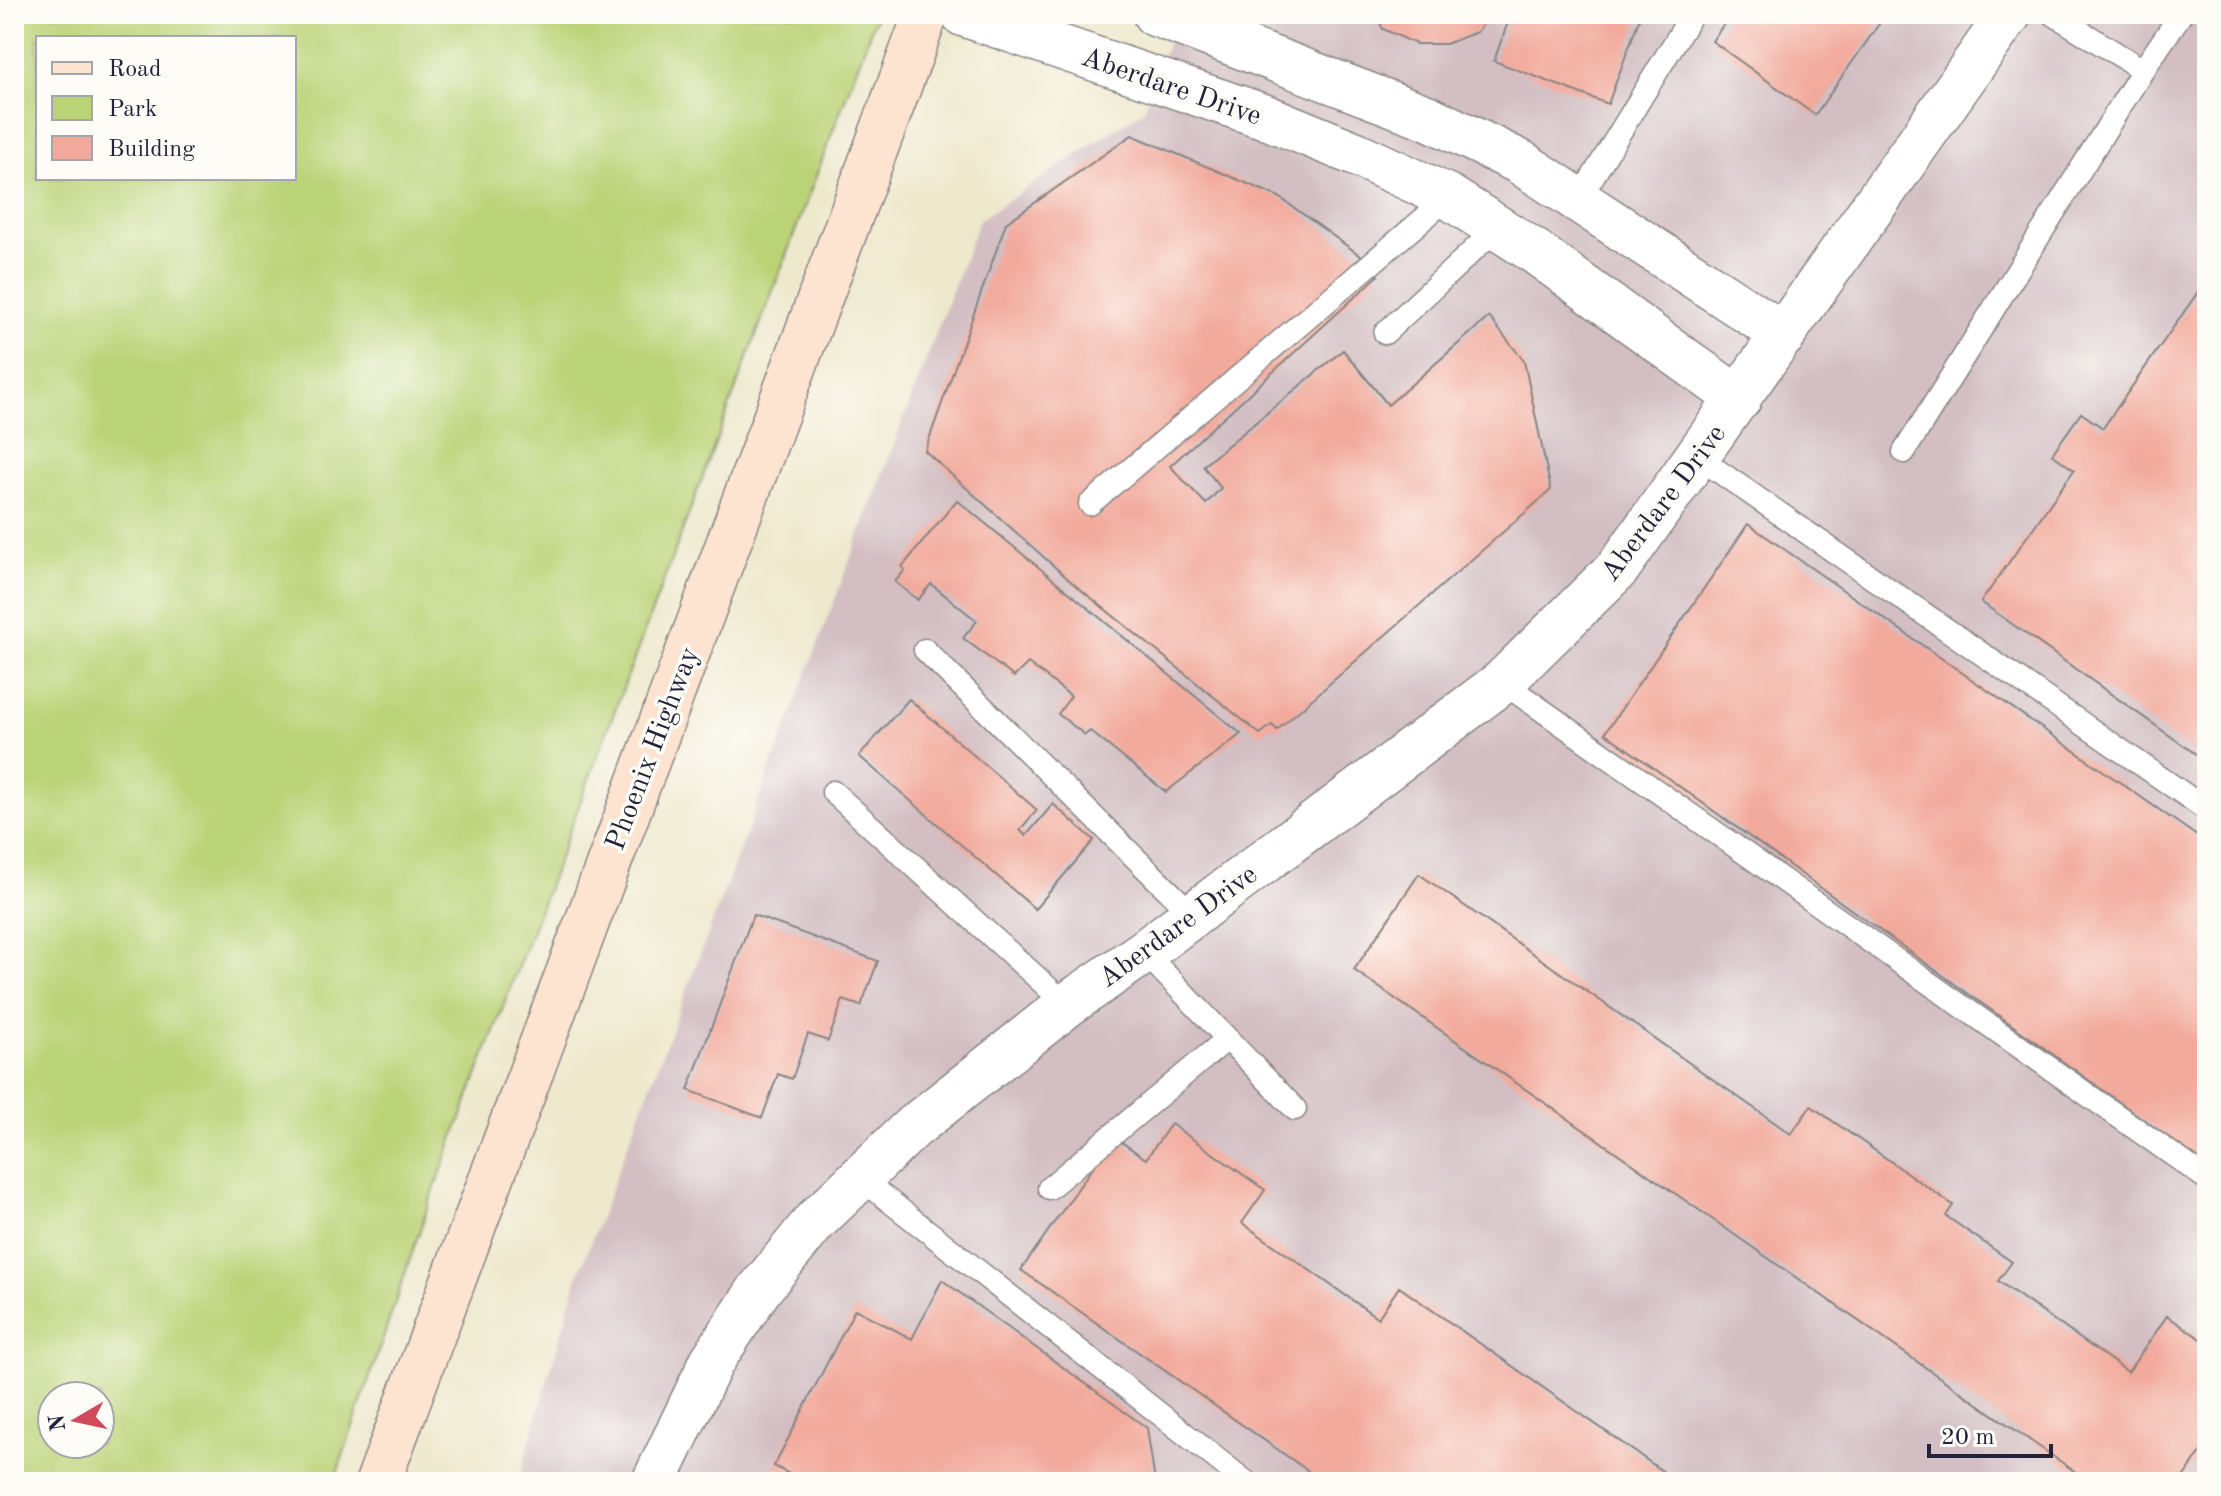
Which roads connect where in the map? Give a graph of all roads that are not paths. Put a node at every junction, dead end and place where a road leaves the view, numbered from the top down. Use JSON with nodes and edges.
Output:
{"nodes":[{"id":1,"x":926,"y":14,"type":"edge"},
{"id":2,"x":963,"y":14,"type":"edge"},
{"id":3,"x":1155,"y":14,"type":"edge"},
{"id":4,"x":1692,"y":14,"type":"edge"},
{"id":5,"x":2009,"y":14,"type":"edge"},
{"id":6,"x":2053,"y":14,"type":"edge"},
{"id":7,"x":2181,"y":14,"type":"edge"},
{"id":8,"x":2143,"y":70,"type":"junction"},
{"id":9,"x":1449,"y":197,"type":"junction"},
{"id":10,"x":1578,"y":201,"type":"junction"},
{"id":11,"x":1497,"y":228,"type":"junction"},
{"id":12,"x":1385,"y":333,"type":"dead end"},
{"id":13,"x":1784,"y":335,"type":"junction"},
{"id":14,"x":1739,"y":399,"type":"junction"},
{"id":15,"x":1904,"y":452,"type":"dead end"},
{"id":16,"x":1698,"y":457,"type":"junction"},
{"id":17,"x":1090,"y":504,"type":"dead end"},
{"id":18,"x":925,"y":650,"type":"dead end"},
{"id":19,"x":1502,"y":682,"type":"junction"},
{"id":20,"x":833,"y":792,"type":"dead end"},
{"id":21,"x":2207,"y":810,"type":"edge"},
{"id":22,"x":1193,"y":915,"type":"junction"},
{"id":23,"x":1144,"y":952,"type":"junction"},
{"id":24,"x":1067,"y":1005,"type":"junction"},
{"id":25,"x":1227,"y":1039,"type":"junction"},
{"id":26,"x":1295,"y":1109,"type":"dead end"},
{"id":27,"x":860,"y":1178,"type":"junction"},
{"id":28,"x":2207,"y":1179,"type":"edge"},
{"id":29,"x":1049,"y":1188,"type":"dead end"},
{"id":30,"x":378,"y":1482,"type":"edge"},
{"id":31,"x":654,"y":1482,"type":"edge"},
{"id":32,"x":1246,"y":1482,"type":"edge"}],
"edges":[{"from":1,"to":30,"type":"main road","name":"Phoenix Highway"},
{"from":2,"to":9,"type":"street","name":"Aberdare Drive"},
{"from":3,"to":10,"type":"street","name":"Aberdare Drive"},
{"from":4,"to":10,"type":"lane"},
{"from":5,"to":13,"type":"street","name":"Aberdare Drive"},
{"from":6,"to":8,"type":"lane"},
{"from":7,"to":8,"type":"lane"},
{"from":8,"to":15,"type":"lane"},
{"from":9,"to":11,"type":"street","name":"Aberdare Drive"},
{"from":9,"to":17,"type":"lane"},
{"from":10,"to":13,"type":"street","name":"Aberdare Drive"},
{"from":11,"to":12,"type":"lane"},
{"from":11,"to":14,"type":"street","name":"Aberdare Drive"},
{"from":13,"to":14,"type":"street","name":"Aberdare Drive"},
{"from":14,"to":16,"type":"street","name":"Aberdare Drive"},
{"from":16,"to":19,"type":"street","name":"Aberdare Drive"},
{"from":16,"to":21,"type":"lane"},
{"from":18,"to":22,"type":"lane"},
{"from":19,"to":22,"type":"street","name":"Aberdare Drive"},
{"from":19,"to":28,"type":"lane"},
{"from":20,"to":24,"type":"lane"},
{"from":22,"to":23,"type":"street","name":"Aberdare Drive"},
{"from":23,"to":24,"type":"street","name":"Aberdare Drive"},
{"from":23,"to":25,"type":"lane"},
{"from":24,"to":27,"type":"street","name":"Aberdare Drive"},
{"from":25,"to":26,"type":"lane"},
{"from":25,"to":29,"type":"lane"},
{"from":27,"to":31,"type":"street","name":"Aberdare Drive"},
{"from":27,"to":32,"type":"lane"}]}
